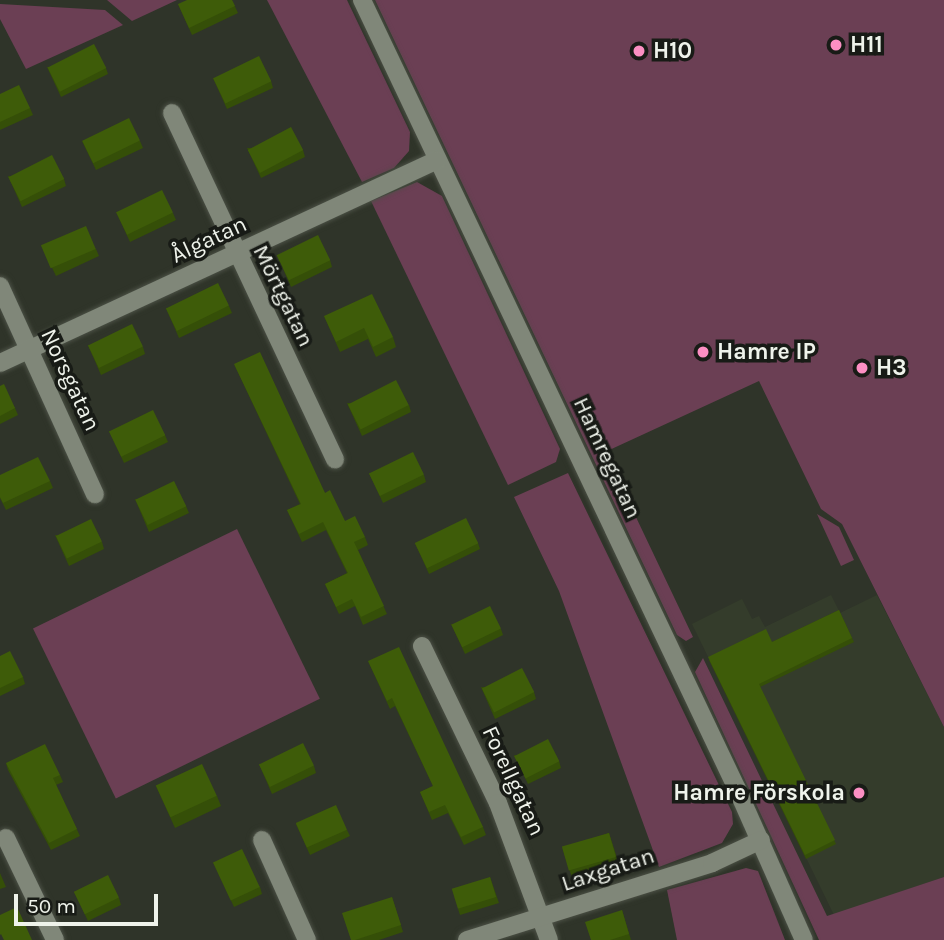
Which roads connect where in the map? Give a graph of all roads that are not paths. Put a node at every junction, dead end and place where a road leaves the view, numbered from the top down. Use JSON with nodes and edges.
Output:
{"nodes":[{"id":1,"x":362,"y":0,"type":"edge"},
{"id":2,"x":172,"y":113,"type":"dead end"},
{"id":3,"x":437,"y":160,"type":"junction"},
{"id":4,"x":236,"y":255,"type":"junction"},
{"id":5,"x":0,"y":286,"type":"edge"},
{"id":6,"x":29,"y":349,"type":"junction"},
{"id":7,"x":0,"y":363,"type":"edge"},
{"id":8,"x":335,"y":460,"type":"dead end"},
{"id":9,"x":95,"y":494,"type":"dead end"},
{"id":10,"x":422,"y":646,"type":"dead end"},
{"id":11,"x":6,"y":838,"type":"dead end"},
{"id":12,"x":262,"y":840,"type":"dead end"},
{"id":13,"x":761,"y":840,"type":"junction"},
{"id":14,"x":542,"y":916,"type":"junction"},
{"id":15,"x":55,"y":940,"type":"edge"},
{"id":16,"x":307,"y":940,"type":"edge"},
{"id":17,"x":467,"y":940,"type":"edge"},
{"id":18,"x":549,"y":940,"type":"edge"},
{"id":19,"x":804,"y":940,"type":"edge"}],
"edges":[{"from":1,"to":3,"type":"street","name":"Hamregatan"},
{"from":2,"to":4,"type":"street","name":"Mörtgatan"},
{"from":3,"to":4,"type":"street","name":"Ålgatan"},
{"from":3,"to":13,"type":"street","name":"Hamregatan"},
{"from":4,"to":6,"type":"street","name":"Ålgatan"},
{"from":4,"to":8,"type":"street","name":"Mörtgatan"},
{"from":5,"to":6,"type":"street","name":"Norsgatan"},
{"from":6,"to":7,"type":"street","name":"Ålgatan"},
{"from":6,"to":9,"type":"street","name":"Norsgatan"},
{"from":10,"to":14,"type":"street","name":"Forellgatan"},
{"from":11,"to":15,"type":"street"},
{"from":12,"to":16,"type":"street"},
{"from":13,"to":14,"type":"street","name":"Laxgatan"},
{"from":13,"to":19,"type":"street","name":"Hamregatan"},
{"from":14,"to":17,"type":"street","name":"Laxgatan"},
{"from":14,"to":18,"type":"street","name":"Forellgatan"}]}
